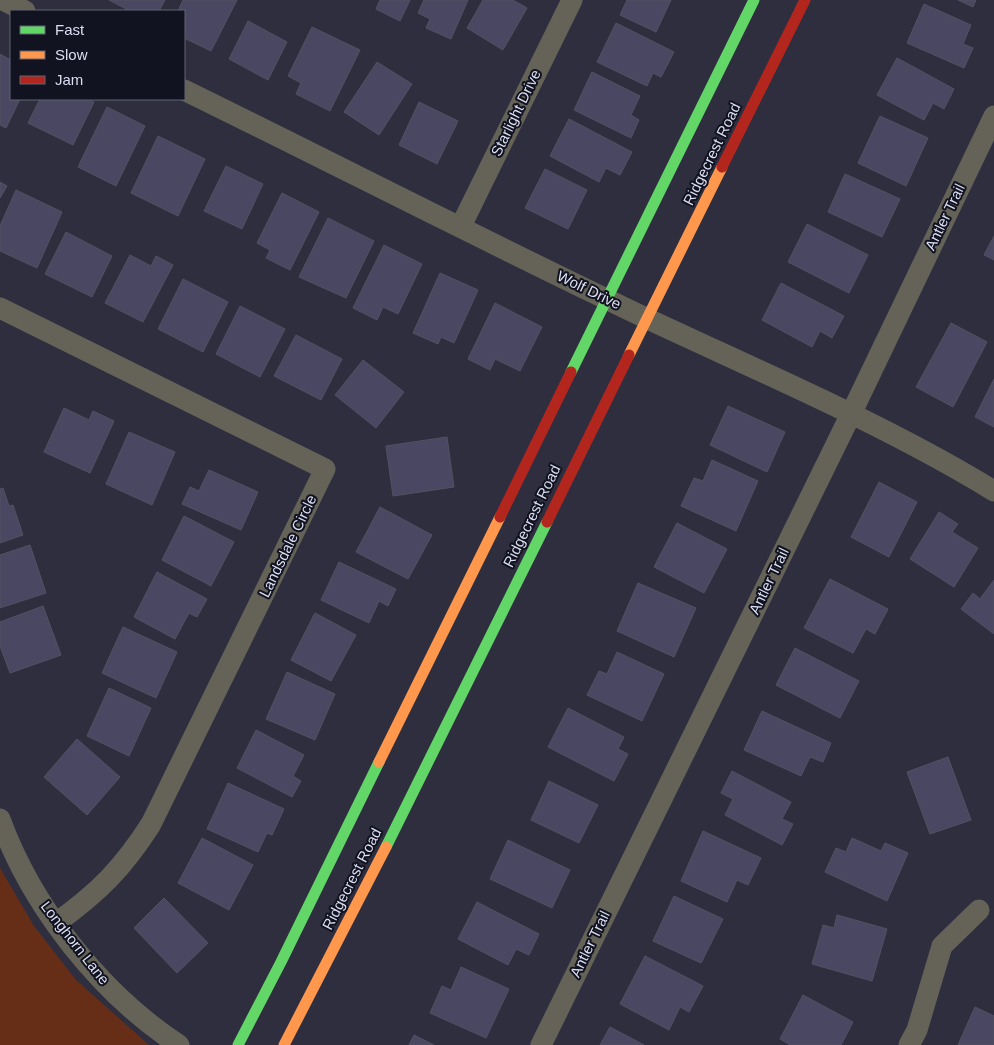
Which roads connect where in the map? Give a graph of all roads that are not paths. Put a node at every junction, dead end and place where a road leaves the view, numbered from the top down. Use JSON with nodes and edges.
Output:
{"nodes":[{"id":1,"x":3,"y":0,"type":"edge"},
{"id":2,"x":572,"y":0,"type":"edge"},
{"id":3,"x":754,"y":0,"type":"edge"},
{"id":4,"x":805,"y":0,"type":"edge"},
{"id":5,"x":23,"y":10,"type":"edge"},
{"id":6,"x":185,"y":90,"type":"edge"},
{"id":7,"x":991,"y":128,"type":"edge"},
{"id":8,"x":460,"y":226,"type":"junction"},
{"id":9,"x":607,"y":299,"type":"junction"},
{"id":10,"x":0,"y":308,"type":"edge"},
{"id":11,"x":647,"y":318,"type":"junction"},
{"id":12,"x":851,"y":414,"type":"junction"},
{"id":13,"x":994,"y":491,"type":"edge"},
{"id":14,"x":0,"y":819,"type":"edge"},
{"id":15,"x":979,"y":910,"type":"dead end"},
{"id":16,"x":56,"y":923,"type":"junction"},
{"id":17,"x":179,"y":1045,"type":"edge"},
{"id":18,"x":238,"y":1045,"type":"edge"},
{"id":19,"x":284,"y":1045,"type":"edge"},
{"id":20,"x":541,"y":1045,"type":"edge"},
{"id":21,"x":909,"y":1045,"type":"edge"}],
"edges":[{"from":1,"to":5,"type":"street"},
{"from":2,"to":8,"type":"street","name":"Starlight Drive"},
{"from":3,"to":9,"type":"main road","name":"Ridgecrest Road"},
{"from":4,"to":11,"type":"main road","name":"Ridgecrest Road"},
{"from":6,"to":8,"type":"street","name":"Wolf Drive"},
{"from":7,"to":12,"type":"street","name":"Antler Trail"},
{"from":8,"to":9,"type":"street","name":"Wolf Drive"},
{"from":9,"to":11,"type":"street","name":"Wolf Drive"},
{"from":9,"to":18,"type":"main road","name":"Ridgecrest Road"},
{"from":10,"to":16,"type":"street","name":"Landsdale Circle"},
{"from":11,"to":12,"type":"street","name":"Wolf Drive"},
{"from":11,"to":19,"type":"main road","name":"Ridgecrest Road"},
{"from":12,"to":13,"type":"street","name":"Wolf Drive"},
{"from":12,"to":20,"type":"street","name":"Antler Trail"},
{"from":14,"to":16,"type":"street","name":"Longhorn Lane"},
{"from":15,"to":21,"type":"street"},
{"from":16,"to":17,"type":"street","name":"Longhorn Lane"}]}
